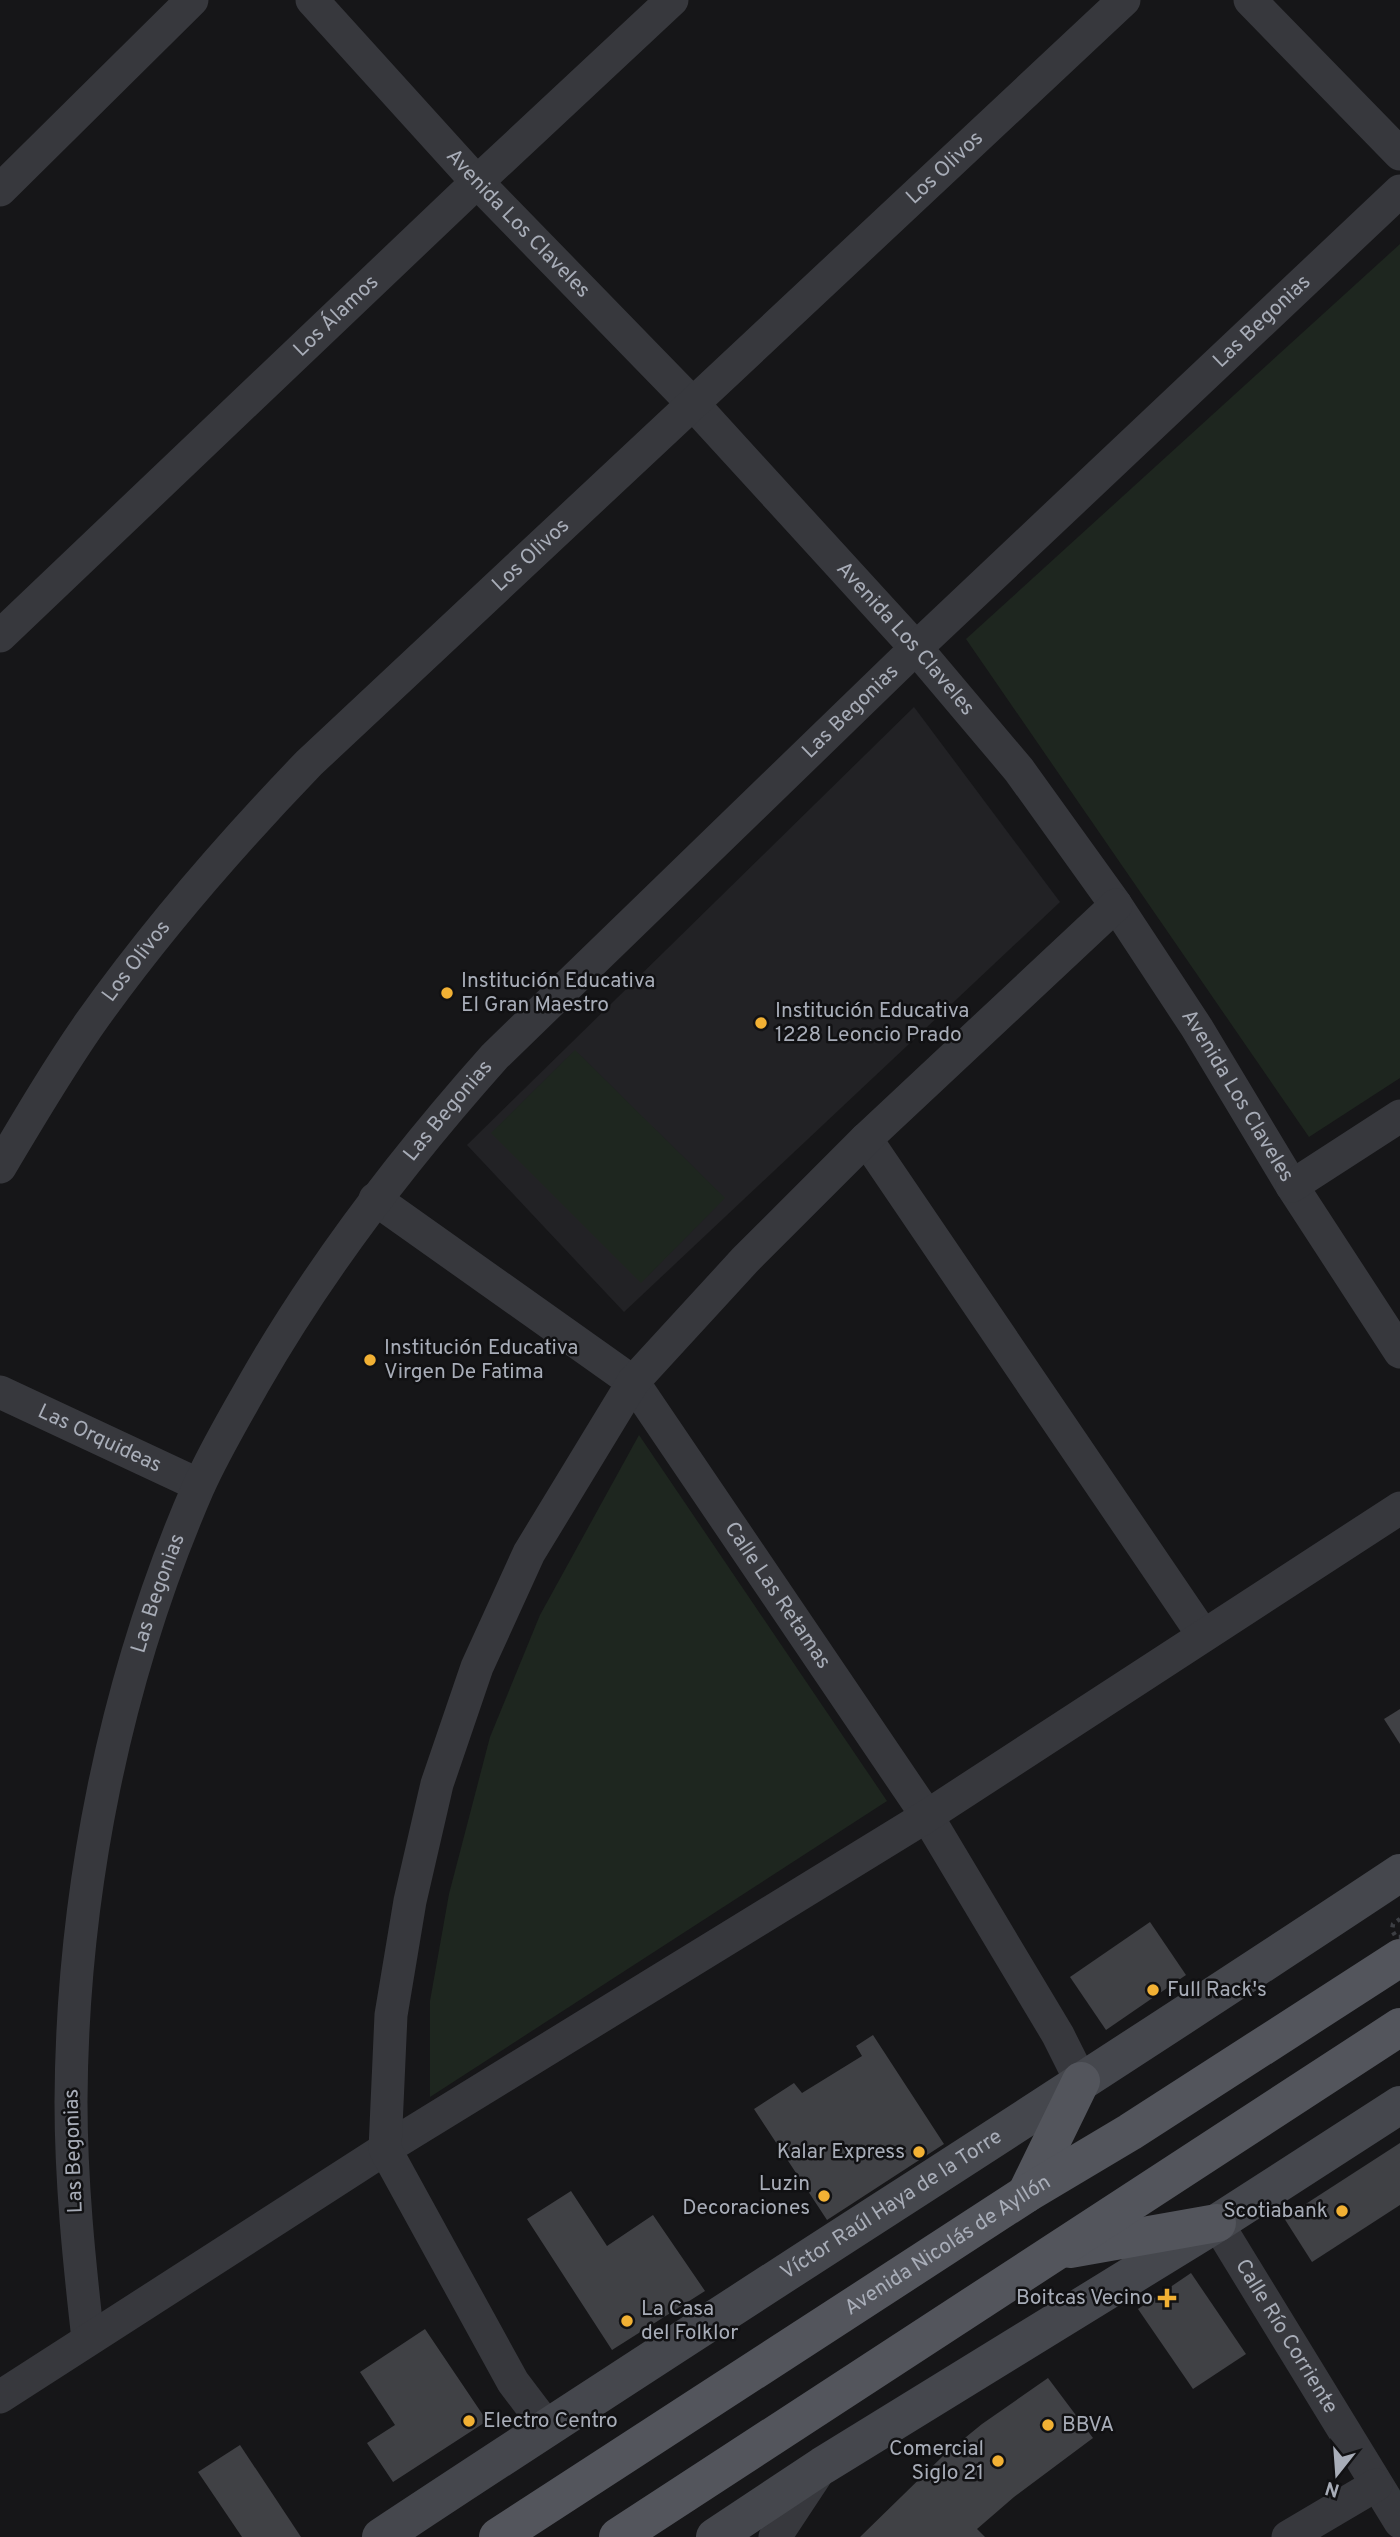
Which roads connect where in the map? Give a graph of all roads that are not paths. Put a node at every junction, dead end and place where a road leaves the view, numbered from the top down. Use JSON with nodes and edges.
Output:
{"nodes":[{"id":1,"x":192,"y":0,"type":"edge"},
{"id":2,"x":312,"y":0,"type":"edge"},
{"id":3,"x":673,"y":0,"type":"edge"},
{"id":4,"x":1124,"y":0,"type":"edge"},
{"id":5,"x":1250,"y":0,"type":"edge"},
{"id":6,"x":1400,"y":154,"type":"edge"},
{"id":7,"x":477,"y":182,"type":"junction"},
{"id":8,"x":0,"y":190,"type":"edge"},
{"id":9,"x":1400,"y":191,"type":"edge"},
{"id":10,"x":694,"y":405,"type":"junction"},
{"id":11,"x":0,"y":636,"type":"edge"},
{"id":12,"x":916,"y":648,"type":"junction"},
{"id":13,"x":1116,"y":905,"type":"junction"},
{"id":14,"x":1400,"y":1116,"type":"edge"},
{"id":15,"x":866,"y":1139,"type":"junction"},
{"id":16,"x":0,"y":1167,"type":"edge"},
{"id":17,"x":1292,"y":1186,"type":"junction"},
{"id":18,"x":375,"y":1199,"type":"junction"},
{"id":19,"x":1400,"y":1352,"type":"edge"},
{"id":20,"x":633,"y":1382,"type":"junction"},
{"id":21,"x":0,"y":1392,"type":"edge"},
{"id":22,"x":199,"y":1485,"type":"junction"},
{"id":23,"x":1400,"y":1508,"type":"edge"},
{"id":24,"x":1203,"y":1635,"type":"junction"},
{"id":25,"x":928,"y":1816,"type":"junction"},
{"id":26,"x":1400,"y":1873,"type":"edge"},
{"id":27,"x":1400,"y":1958,"type":"edge"},
{"id":28,"x":1400,"y":2027,"type":"edge"},
{"id":29,"x":1081,"y":2081,"type":"junction"},
{"id":30,"x":1400,"y":2105,"type":"edge"},
{"id":31,"x":385,"y":2149,"type":"junction"},
{"id":32,"x":1026,"y":2194,"type":"junction"},
{"id":33,"x":1217,"y":2224,"type":"junction"},
{"id":34,"x":1054,"y":2252,"type":"junction"},
{"id":35,"x":88,"y":2339,"type":"junction"},
{"id":36,"x":0,"y":2397,"type":"edge"},
{"id":37,"x":547,"y":2427,"type":"junction"},
{"id":38,"x":822,"y":2466,"type":"junction"},
{"id":39,"x":1376,"y":2485,"type":"junction"},
{"id":40,"x":1400,"y":2522,"type":"edge"},
{"id":41,"x":381,"y":2537,"type":"edge"},
{"id":42,"x":498,"y":2537,"type":"edge"},
{"id":43,"x":618,"y":2537,"type":"edge"},
{"id":44,"x":715,"y":2537,"type":"edge"},
{"id":45,"x":775,"y":2537,"type":"edge"},
{"id":46,"x":1288,"y":2537,"type":"edge"}],
"edges":[{"from":1,"to":8,"type":"street"},
{"from":2,"to":7,"type":"street","name":"Avenida Los Claveles"},
{"from":3,"to":7,"type":"street","name":"Los Álamos"},
{"from":4,"to":10,"type":"street","name":"Los Olivos"},
{"from":5,"to":6,"type":"street"},
{"from":7,"to":10,"type":"street","name":"Avenida Los Claveles"},
{"from":7,"to":11,"type":"street","name":"Los Álamos"},
{"from":9,"to":12,"type":"street","name":"Las Begonias"},
{"from":10,"to":12,"type":"street","name":"Avenida Los Claveles"},
{"from":10,"to":16,"type":"street","name":"Los Olivos"},
{"from":12,"to":13,"type":"street","name":"Avenida Los Claveles"},
{"from":12,"to":18,"type":"street","name":"Las Begonias"},
{"from":13,"to":15,"type":"street"},
{"from":13,"to":17,"type":"street","name":"Avenida Los Claveles"},
{"from":14,"to":17,"type":"street"},
{"from":15,"to":20,"type":"street"},
{"from":15,"to":24,"type":"street"},
{"from":17,"to":19,"type":"street","name":"Avenida Los Claveles"},
{"from":18,"to":20,"type":"street","name":"Calle Las Retamas"},
{"from":18,"to":22,"type":"street","name":"Las Begonias"},
{"from":20,"to":25,"type":"street","name":"Calle Las Retamas"},
{"from":20,"to":31,"type":"street"},
{"from":21,"to":22,"type":"street","name":"Las Orquideas"},
{"from":22,"to":35,"type":"street","name":"Las Begonias"},
{"from":23,"to":24,"type":"street"},
{"from":24,"to":25,"type":"street"},
{"from":25,"to":29,"type":"street","name":"Calle Las Retamas"},
{"from":25,"to":31,"type":"street"},
{"from":26,"to":29,"type":"street","name":"Víctor Raúl Haya de la Torre"},
{"from":27,"to":32,"type":"main road","name":"Avenida Nicolás de Ayllón"},
{"from":28,"to":34,"type":"main road"},
{"from":29,"to":32,"type":"main road"},
{"from":29,"to":37,"type":"street","name":"Víctor Raúl Haya de la Torre"},
{"from":30,"to":33,"type":"street"},
{"from":31,"to":35,"type":"street"},
{"from":31,"to":37,"type":"street"},
{"from":32,"to":42,"type":"main road","name":"Avenida Nicolás de Ayllón"},
{"from":33,"to":34,"type":"main road"},
{"from":33,"to":38,"type":"street"},
{"from":33,"to":39,"type":"street","name":"Calle Río Corriente"},
{"from":34,"to":43,"type":"main road"},
{"from":35,"to":36,"type":"street"},
{"from":37,"to":41,"type":"street","name":"Víctor Raúl Haya de la Torre"},
{"from":38,"to":44,"type":"street"},
{"from":38,"to":45,"type":"street"},
{"from":39,"to":40,"type":"street","name":"Calle Río Corriente"},
{"from":39,"to":46,"type":"street"}]}
